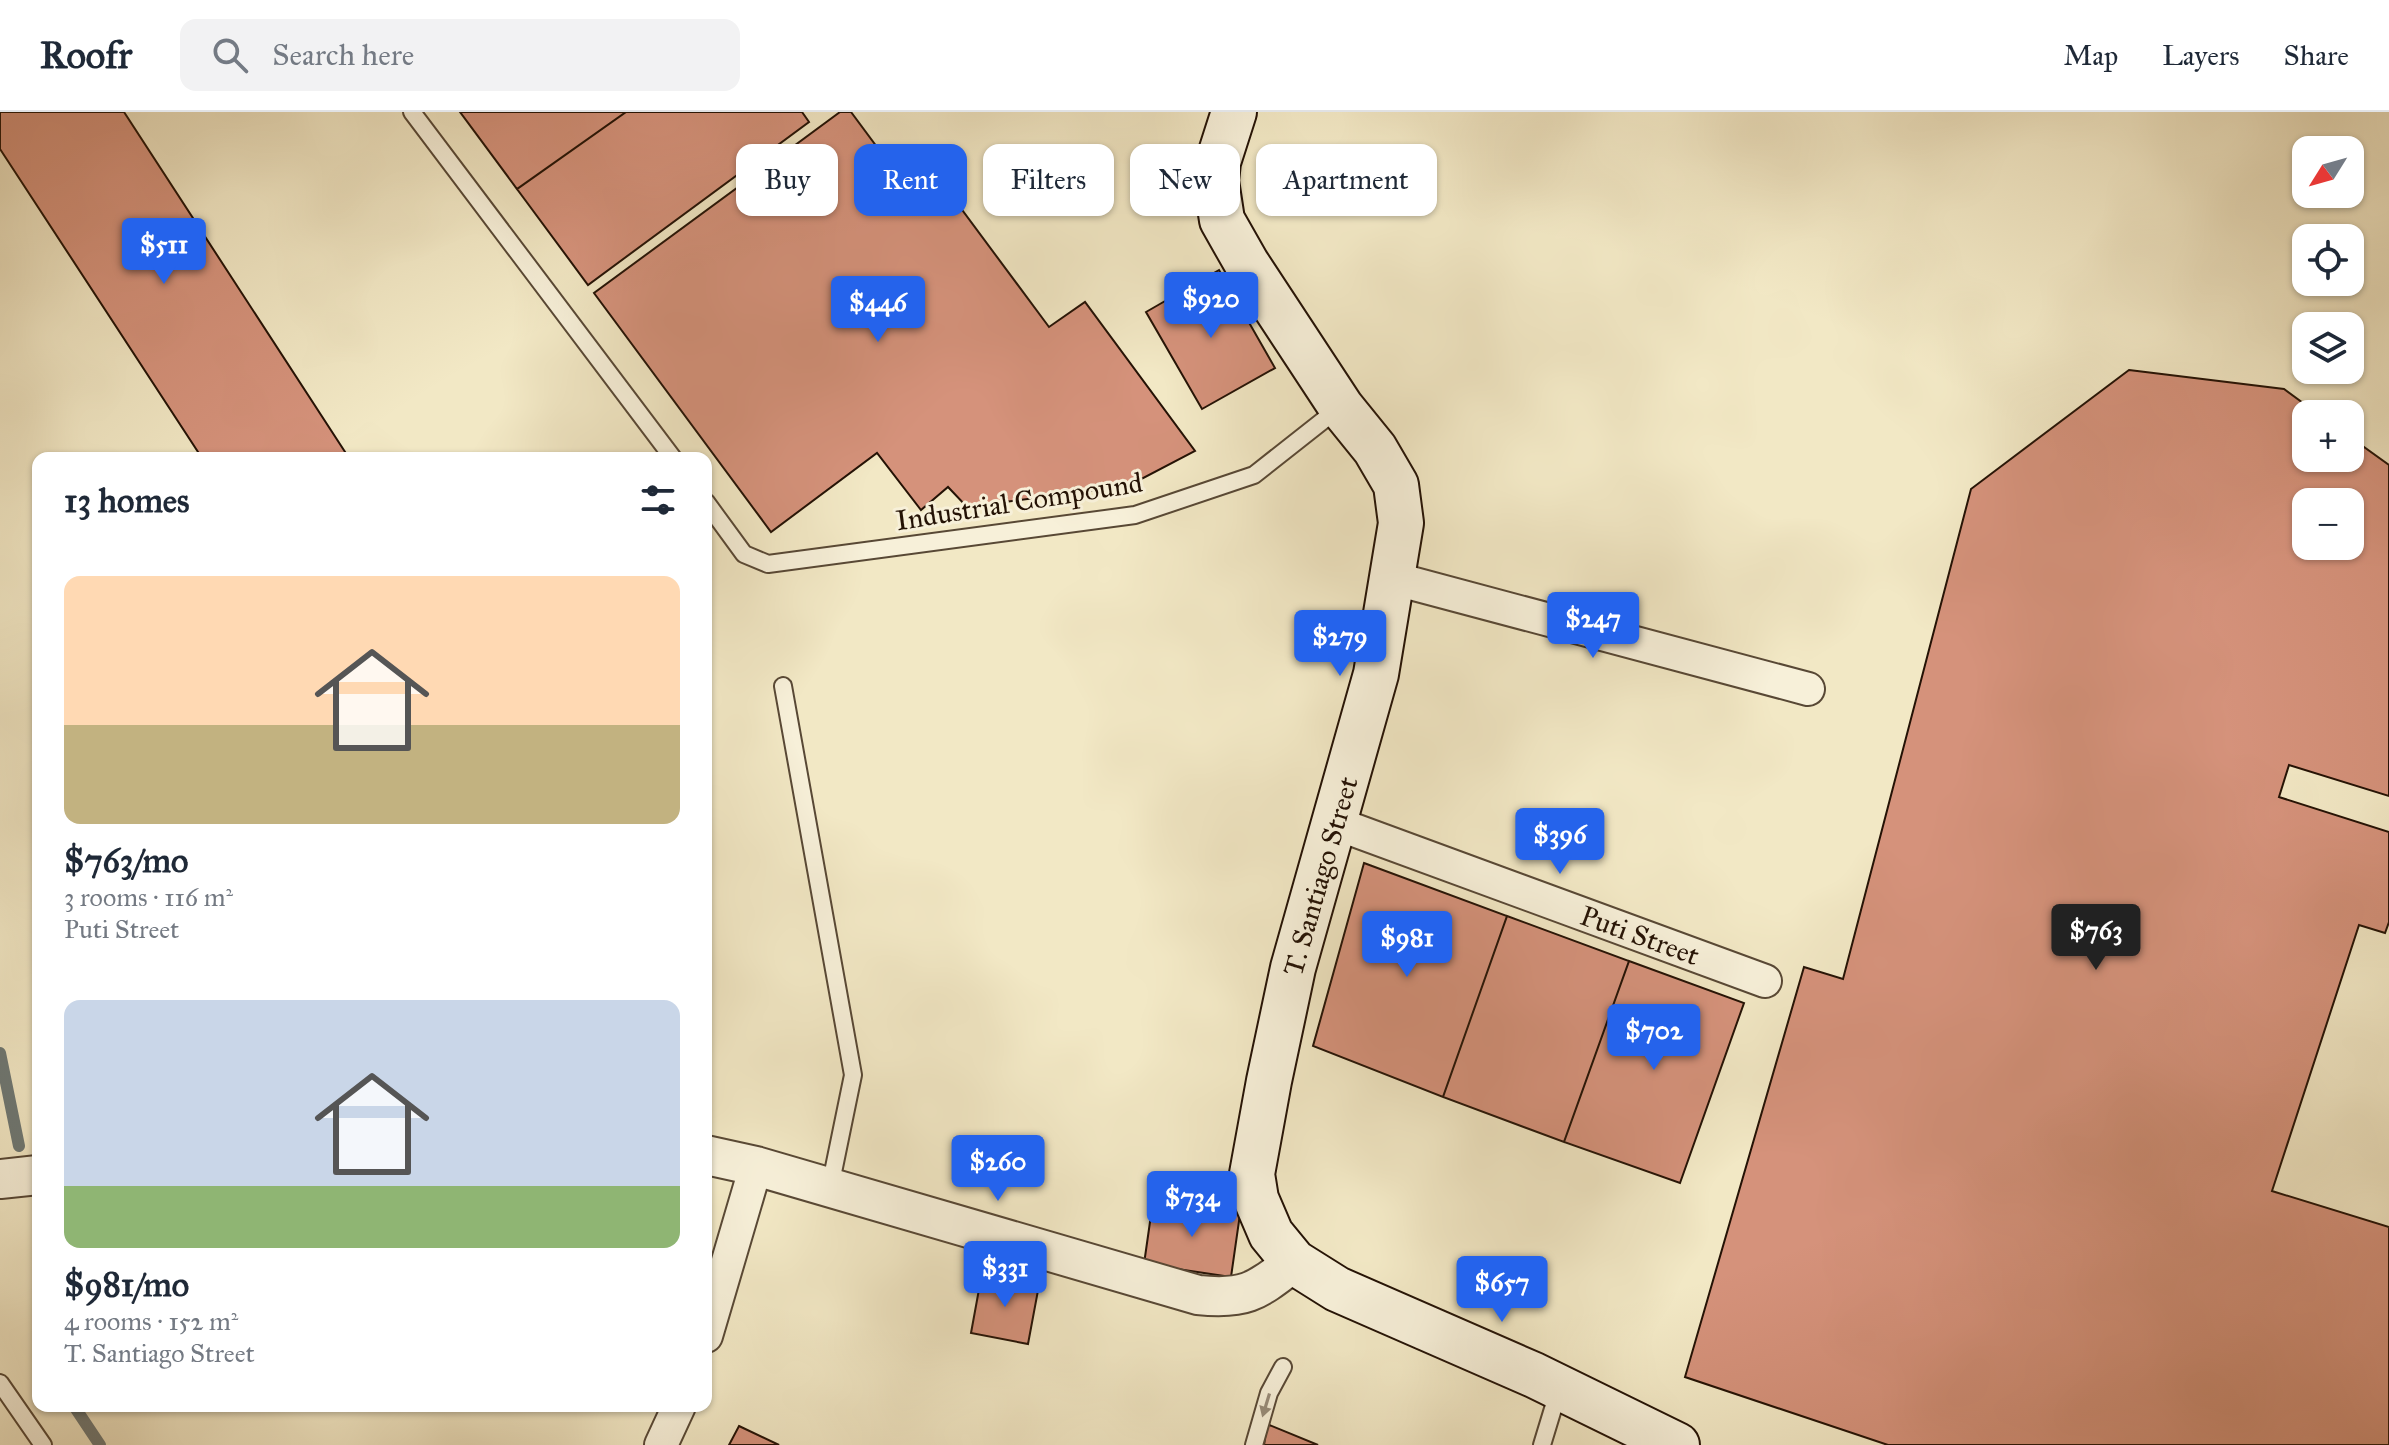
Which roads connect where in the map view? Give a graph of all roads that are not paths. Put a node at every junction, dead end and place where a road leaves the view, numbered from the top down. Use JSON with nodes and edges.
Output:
{"nodes":[{"id":1,"x":412,"y":112,"type":"edge"},
{"id":2,"x":1234,"y":112,"type":"edge"},
{"id":3,"x":1341,"y":407,"type":"junction"},
{"id":4,"x":668,"y":452,"type":"edge"},
{"id":5,"x":712,"y":510,"type":"edge"},
{"id":6,"x":1392,"y":578,"type":"junction"},
{"id":7,"x":783,"y":686,"type":"dead end"},
{"id":8,"x":1808,"y":689,"type":"dead end"},
{"id":9,"x":1335,"y":823,"type":"junction"},
{"id":10,"x":1765,"y":981,"type":"dead end"},
{"id":11,"x":712,"y":1156,"type":"edge"},
{"id":12,"x":756,"y":1166,"type":"junction"},
{"id":13,"x":32,"y":1176,"type":"edge"},
{"id":14,"x":0,"y":1179,"type":"edge"},
{"id":15,"x":830,"y":1187,"type":"junction"},
{"id":16,"x":1294,"y":1262,"type":"junction"},
{"id":17,"x":712,"y":1316,"type":"edge"},
{"id":18,"x":1283,"y":1367,"type":"dead end"},
{"id":19,"x":0,"y":1383,"type":"edge"},
{"id":20,"x":1559,"y":1388,"type":"junction"},
{"id":21,"x":676,"y":1412,"type":"edge"},
{"id":22,"x":43,"y":1445,"type":"edge"},
{"id":23,"x":661,"y":1445,"type":"edge"},
{"id":24,"x":1254,"y":1445,"type":"edge"},
{"id":25,"x":1542,"y":1445,"type":"edge"},
{"id":26,"x":1677,"y":1445,"type":"edge"}],
"edges":[{"from":1,"to":4,"type":"lane"},
{"from":2,"to":3,"type":"main road","name":"T. Santiago Street"},
{"from":3,"to":5,"type":"lane","name":"Industrial Compound"},
{"from":3,"to":6,"type":"main road","name":"T. Santiago Street"},
{"from":6,"to":8,"type":"street"},
{"from":6,"to":9,"type":"main road","name":"T. Santiago Street"},
{"from":7,"to":15,"type":"lane"},
{"from":9,"to":10,"type":"street","name":"Puti Street"},
{"from":9,"to":16,"type":"main road","name":"T. Santiago Street"},
{"from":11,"to":12,"type":"street"},
{"from":12,"to":15,"type":"street"},
{"from":12,"to":17,"type":"street"},
{"from":13,"to":14,"type":"street"},
{"from":15,"to":16,"type":"street"},
{"from":16,"to":20,"type":"main road","name":"T. Santiago Street"},
{"from":18,"to":24,"type":"lane","one_way":true},
{"from":19,"to":22,"type":"lane"},
{"from":20,"to":25,"type":"lane"},
{"from":20,"to":26,"type":"main road","name":"T. Santiago Street"},
{"from":21,"to":23,"type":"street"}]}
